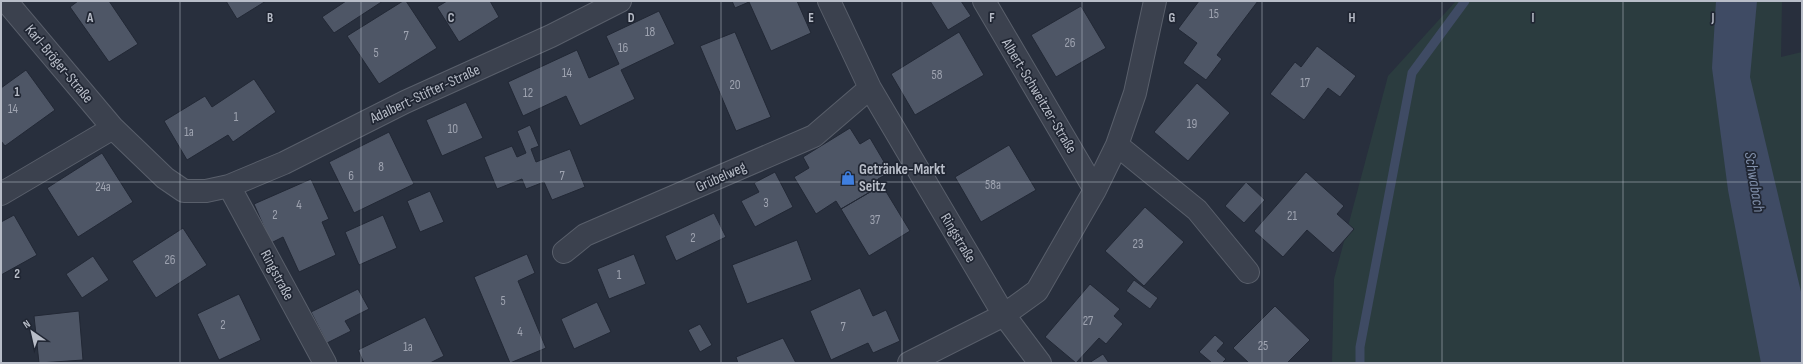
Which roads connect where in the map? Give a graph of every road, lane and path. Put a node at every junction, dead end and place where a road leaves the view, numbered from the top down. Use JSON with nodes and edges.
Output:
{"nodes":[{"id":1,"x":6,"y":1,"type":"edge"},
{"id":2,"x":620,"y":1,"type":"edge"},
{"id":3,"x":829,"y":1,"type":"edge"},
{"id":4,"x":984,"y":1,"type":"edge"},
{"id":5,"x":1156,"y":1,"type":"edge"},
{"id":6,"x":870,"y":88,"type":"junction"},
{"id":7,"x":113,"y":128,"type":"junction"},
{"id":8,"x":1117,"y":144,"type":"junction"},
{"id":9,"x":229,"y":186,"type":"junction"},
{"id":10,"x":1095,"y":190,"type":"junction"},
{"id":11,"x":1,"y":194,"type":"edge"},
{"id":12,"x":564,"y":252,"type":"dead end"},
{"id":13,"x":1248,"y":272,"type":"dead end"},
{"id":14,"x":1004,"y":315,"type":"junction"},
{"id":15,"x":325,"y":363,"type":"edge"},
{"id":16,"x":909,"y":363,"type":"edge"},
{"id":17,"x":1040,"y":363,"type":"edge"}],
"edges":[{"from":1,"to":7,"type":"street","name":"Karl-Bröger-Straße"},
{"from":2,"to":9,"type":"street","name":"Adalbert-Stifter-Straße"},
{"from":3,"to":6,"type":"street","name":"Ringstraße"},
{"from":4,"to":10,"type":"street","name":"Albert-Schweitzer-Straße"},
{"from":5,"to":8,"type":"street"},
{"from":6,"to":12,"type":"street","name":"Grübelweg"},
{"from":6,"to":14,"type":"street","name":"Ringstraße"},
{"from":7,"to":9,"type":"street","name":"Karl-Bröger-Straße"},
{"from":7,"to":11,"type":"street"},
{"from":8,"to":10,"type":"street"},
{"from":8,"to":13,"type":"street"},
{"from":9,"to":15,"type":"street","name":"Ringstraße"},
{"from":10,"to":14,"type":"street"},
{"from":14,"to":16,"type":"street"},
{"from":14,"to":17,"type":"street","name":"Ringstraße"}]}
